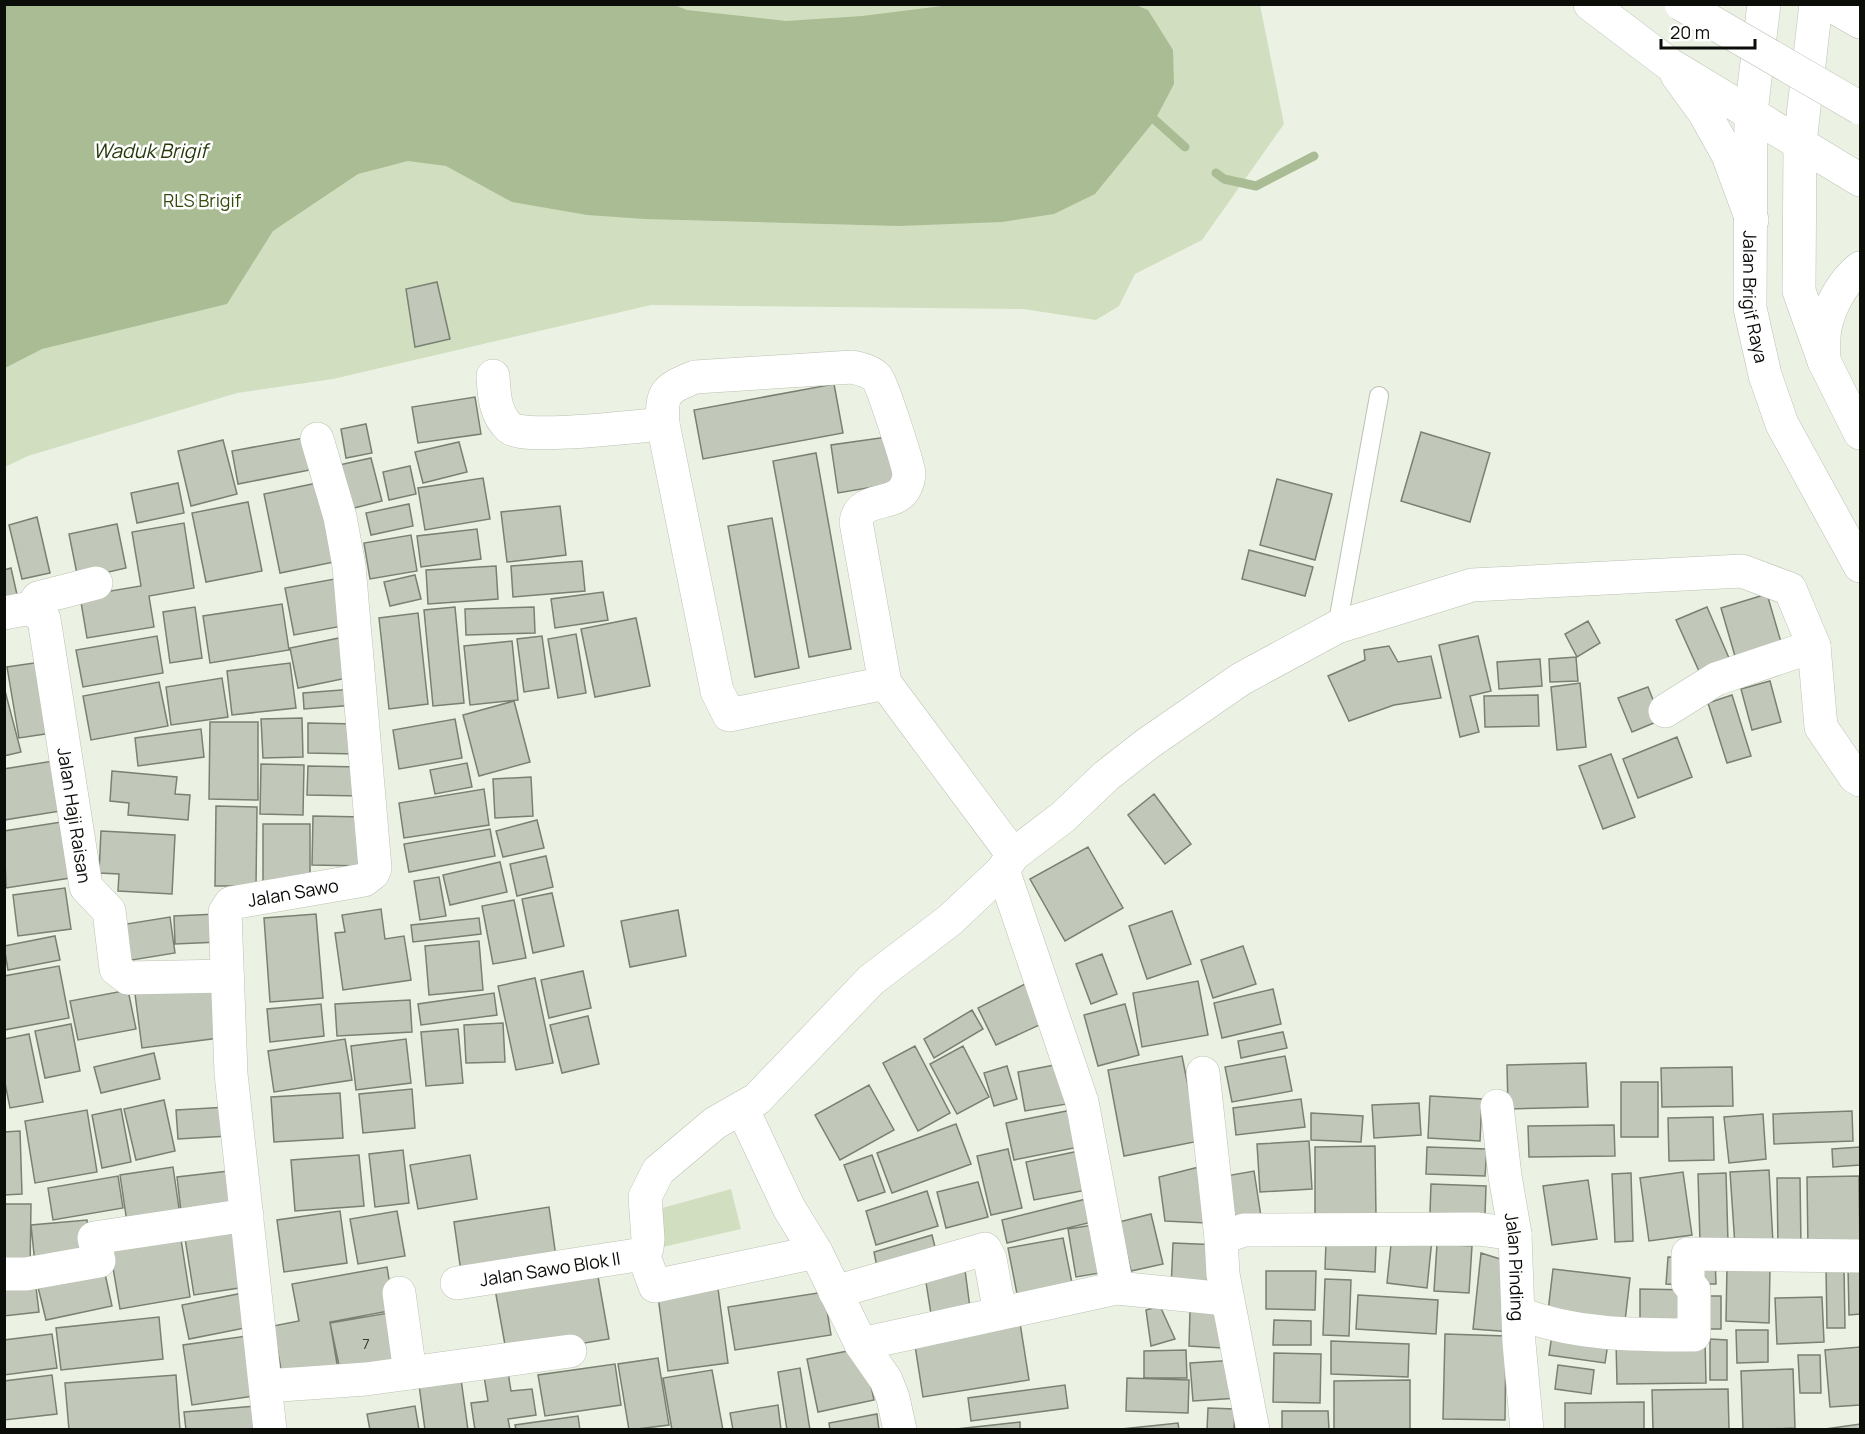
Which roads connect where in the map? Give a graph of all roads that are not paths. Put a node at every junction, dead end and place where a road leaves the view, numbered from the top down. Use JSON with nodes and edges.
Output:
{"nodes":[{"id":1,"x":1681,"y":4,"type":"edge"},
{"id":2,"x":1764,"y":4,"type":"edge"},
{"id":3,"x":1816,"y":4,"type":"edge"},
{"id":4,"x":1829,"y":4,"type":"edge"},
{"id":5,"x":1606,"y":8,"type":"edge"},
{"id":6,"x":1860,"y":22,"type":"edge"},
{"id":7,"x":1669,"y":64,"type":"junction"},
{"id":8,"x":1860,"y":108,"type":"edge"},
{"id":9,"x":1751,"y":112,"type":"junction"},
{"id":10,"x":1800,"y":142,"type":"junction"},
{"id":11,"x":1860,"y":180,"type":"edge"},
{"id":12,"x":1752,"y":220,"type":"junction"},
{"id":13,"x":1860,"y":268,"type":"edge"},
{"id":14,"x":1824,"y":362,"type":"junction"},
{"id":15,"x":493,"y":376,"type":"dead end"},
{"id":16,"x":1379,"y":396,"type":"dead end"},
{"id":17,"x":663,"y":424,"type":"junction"},
{"id":18,"x":1857,"y":425,"type":"edge"},
{"id":19,"x":317,"y":439,"type":"dead end"},
{"id":20,"x":1860,"y":567,"type":"edge"},
{"id":21,"x":96,"y":584,"type":"dead end"},
{"id":22,"x":18,"y":611,"type":"edge"},
{"id":23,"x":1337,"y":627,"type":"junction"},
{"id":24,"x":1814,"y":645,"type":"junction"},
{"id":25,"x":885,"y":683,"type":"junction"},
{"id":26,"x":1665,"y":711,"type":"dead end"},
{"id":27,"x":1860,"y":780,"type":"edge"},
{"id":28,"x":1008,"y":863,"type":"junction"},
{"id":29,"x":227,"y":976,"type":"junction"},
{"id":30,"x":1203,"y":1073,"type":"dead end"},
{"id":31,"x":1497,"y":1106,"type":"dead end"},
{"id":32,"x":742,"y":1108,"type":"junction"},
{"id":33,"x":247,"y":1215,"type":"junction"},
{"id":34,"x":1515,"y":1234,"type":"junction"},
{"id":35,"x":1221,"y":1238,"type":"junction"},
{"id":36,"x":816,"y":1252,"type":"junction"},
{"id":37,"x":643,"y":1254,"type":"junction"},
{"id":38,"x":1860,"y":1256,"type":"edge"},
{"id":39,"x":4,"y":1274,"type":"edge"},
{"id":40,"x":456,"y":1283,"type":"dead end"},
{"id":41,"x":1117,"y":1288,"type":"junction"},
{"id":42,"x":835,"y":1292,"type":"junction"},
{"id":43,"x":399,"y":1293,"type":"dead end"},
{"id":44,"x":1226,"y":1299,"type":"junction"},
{"id":45,"x":1000,"y":1313,"type":"junction"},
{"id":46,"x":1518,"y":1313,"type":"junction"},
{"id":47,"x":861,"y":1344,"type":"junction"},
{"id":48,"x":570,"y":1351,"type":"dead end"},
{"id":49,"x":410,"y":1373,"type":"junction"},
{"id":50,"x":266,"y":1386,"type":"junction"},
{"id":51,"x":270,"y":1430,"type":"edge"},
{"id":52,"x":900,"y":1430,"type":"edge"},
{"id":53,"x":1253,"y":1430,"type":"edge"},
{"id":54,"x":1527,"y":1430,"type":"edge"}],
"edges":[{"from":1,"to":8,"type":"main road","bridge":true},
{"from":2,"to":9,"type":"main road","name":"Jalan Brigif Raya"},
{"from":3,"to":10,"type":"main road"},
{"from":4,"to":6,"type":"main road"},
{"from":5,"to":7,"type":"main road"},
{"from":7,"to":9,"type":"main road"},
{"from":7,"to":12,"type":"main road"},
{"from":9,"to":10,"type":"main road"},
{"from":9,"to":12,"type":"main road","name":"Jalan Brigif Raya"},
{"from":10,"to":11,"type":"main road"},
{"from":10,"to":14,"type":"main road"},
{"from":12,"to":20,"type":"main road","name":"Jalan Brigif Raya"},
{"from":13,"to":14,"type":"main road"},
{"from":14,"to":18,"type":"main road"},
{"from":15,"to":17,"type":"main road"},
{"from":16,"to":23,"type":"lane"},
{"from":17,"to":25,"type":"main road"},
{"from":17,"to":25,"type":"main road"},
{"from":19,"to":29,"type":"main road","name":"Jalan Sawo"},
{"from":21,"to":22,"type":"main road"},
{"from":22,"to":29,"type":"main road","name":"Jalan Haji Raisan"},
{"from":23,"to":24,"type":"main road"},
{"from":23,"to":28,"type":"main road"},
{"from":24,"to":26,"type":"main road"},
{"from":24,"to":27,"type":"main road"},
{"from":25,"to":28,"type":"main road"},
{"from":28,"to":32,"type":"main road"},
{"from":28,"to":41,"type":"main road"},
{"from":29,"to":33,"type":"main road","name":"Jalan Sawo"},
{"from":30,"to":35,"type":"main road"},
{"from":31,"to":34,"type":"main road","name":"Jalan Pinding"},
{"from":32,"to":36,"type":"main road"},
{"from":32,"to":37,"type":"main road"},
{"from":33,"to":39,"type":"main road"},
{"from":33,"to":50,"type":"main road","name":"Jalan Sawo"},
{"from":34,"to":35,"type":"main road"},
{"from":34,"to":46,"type":"main road","name":"Jalan Pinding"},
{"from":35,"to":44,"type":"main road"},
{"from":36,"to":37,"type":"main road"},
{"from":36,"to":42,"type":"main road"},
{"from":37,"to":40,"type":"main road","name":"Jalan Sawo Blok II"},
{"from":38,"to":46,"type":"main road"},
{"from":41,"to":44,"type":"main road"},
{"from":41,"to":45,"type":"main road"},
{"from":42,"to":45,"type":"main road"},
{"from":42,"to":47,"type":"main road"},
{"from":43,"to":49,"type":"main road"},
{"from":44,"to":53,"type":"main road"},
{"from":45,"to":47,"type":"main road"},
{"from":46,"to":54,"type":"main road","name":"Jalan Pinding"},
{"from":47,"to":52,"type":"main road"},
{"from":48,"to":49,"type":"main road"},
{"from":49,"to":50,"type":"main road"},
{"from":50,"to":51,"type":"main road","name":"Jalan Sawo"}]}
